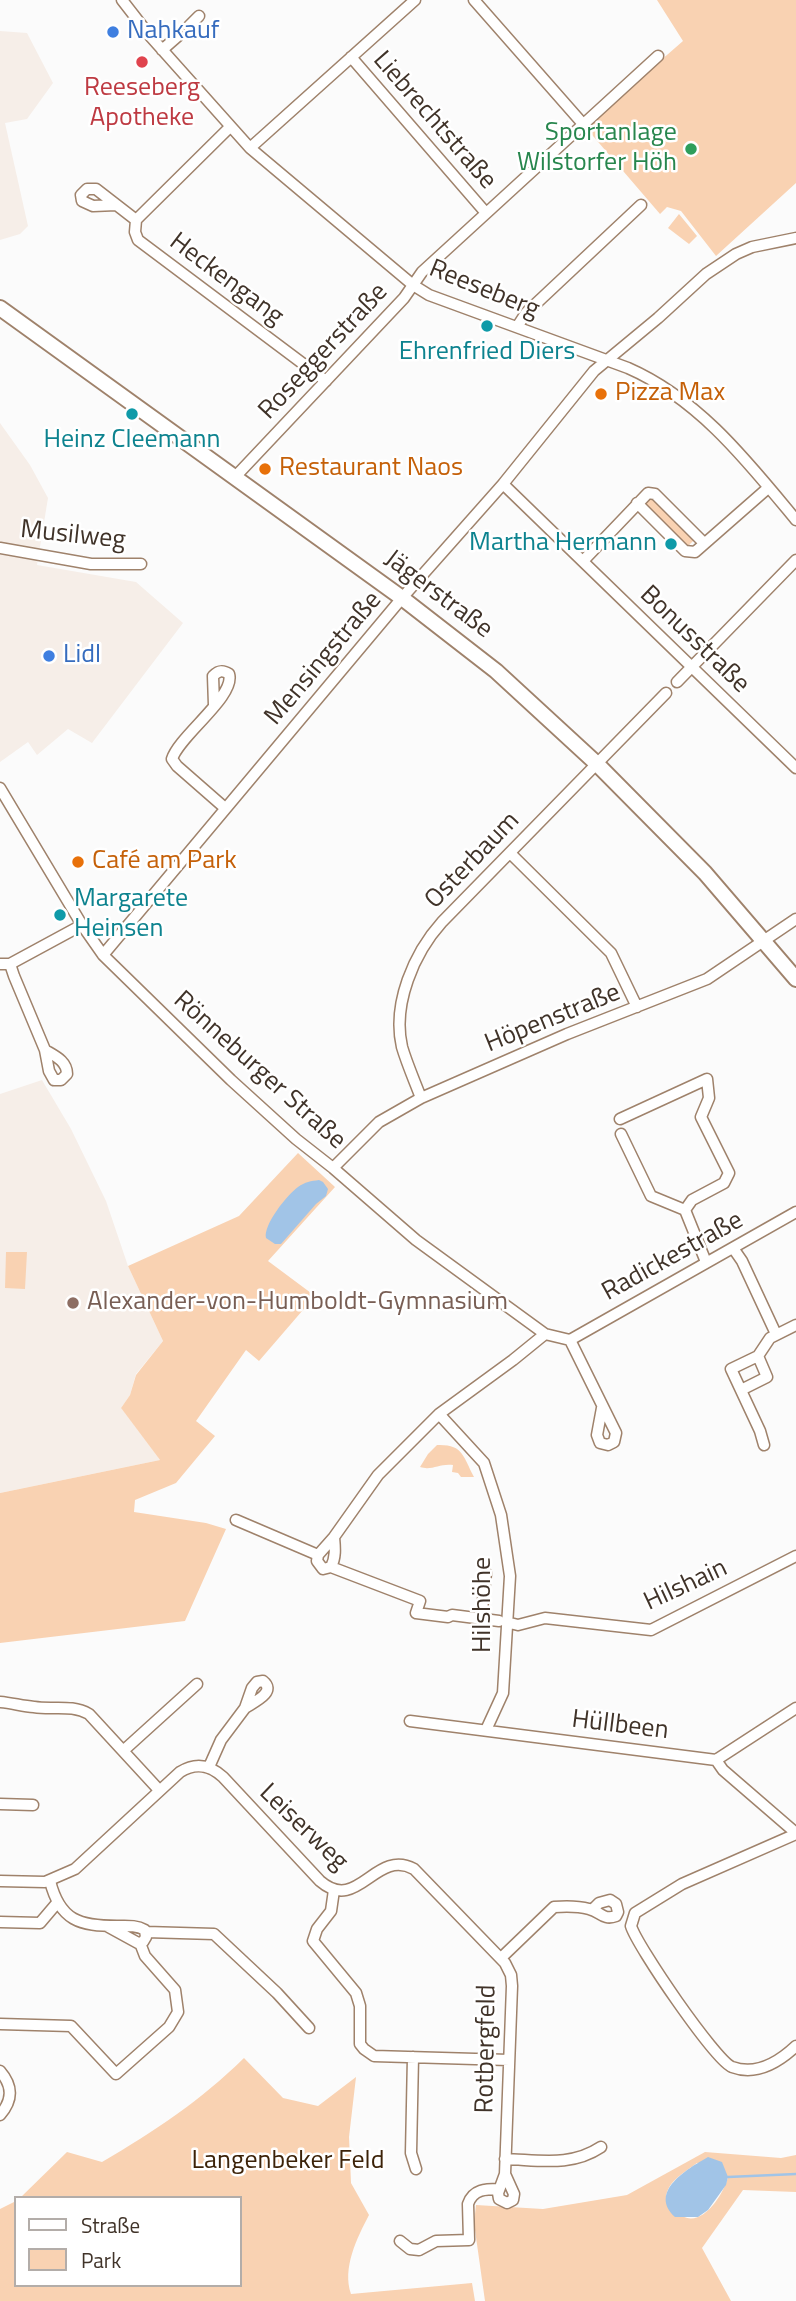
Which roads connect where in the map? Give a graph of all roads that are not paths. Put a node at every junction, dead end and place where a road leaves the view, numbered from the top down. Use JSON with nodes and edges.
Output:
{"nodes":[{"id":1,"x":122,"y":0,"type":"edge"},
{"id":2,"x":415,"y":0,"type":"edge"},
{"id":3,"x":474,"y":0,"type":"edge"},
{"id":4,"x":199,"y":16,"type":"dead end"},
{"id":5,"x":189,"y":26,"type":"dead end"},
{"id":6,"x":178,"y":36,"type":"dead end"},
{"id":7,"x":162,"y":50,"type":"junction"},
{"id":8,"x":658,"y":56,"type":"dead end"},
{"id":9,"x":351,"y":57,"type":"junction"},
{"id":10,"x":583,"y":124,"type":"junction"},
{"id":11,"x":230,"y":127,"type":"junction"},
{"id":12,"x":250,"y":148,"type":"junction"},
{"id":13,"x":116,"y":205,"type":"dead end"},
{"id":14,"x":641,"y":205,"type":"dead end"},
{"id":15,"x":486,"y":213,"type":"junction"},
{"id":16,"x":136,"y":220,"type":"junction"},
{"id":17,"x":796,"y":238,"type":"edge"},
{"id":18,"x":413,"y":285,"type":"junction"},
{"id":19,"x":0,"y":308,"type":"edge"},
{"id":20,"x":517,"y":327,"type":"junction"},
{"id":21,"x":606,"y":360,"type":"junction"},
{"id":22,"x":326,"y":381,"type":"junction"},
{"id":23,"x":235,"y":477,"type":"junction"},
{"id":24,"x":503,"y":484,"type":"junction"},
{"id":25,"x":768,"y":488,"type":"junction"},
{"id":26,"x":638,"y":503,"type":"junction"},
{"id":27,"x":794,"y":514,"type":"edge"},
{"id":28,"x":704,"y":543,"type":"junction"},
{"id":29,"x":0,"y":548,"type":"edge"},
{"id":30,"x":796,"y":560,"type":"edge"},
{"id":31,"x":583,"y":561,"type":"junction"},
{"id":32,"x":141,"y":564,"type":"dead end"},
{"id":33,"x":402,"y":598,"type":"junction"},
{"id":34,"x":692,"y":666,"type":"junction"},
{"id":35,"x":677,"y":682,"type":"dead end"},
{"id":36,"x":666,"y":693,"type":"dead end"},
{"id":37,"x":214,"y":705,"type":"dead end"},
{"id":38,"x":596,"y":764,"type":"junction"},
{"id":39,"x":796,"y":768,"type":"edge"},
{"id":40,"x":0,"y":788,"type":"edge"},
{"id":41,"x":225,"y":808,"type":"junction"},
{"id":42,"x":510,"y":853,"type":"junction"},
{"id":43,"x":796,"y":919,"type":"edge"},
{"id":44,"x":82,"y":925,"type":"junction"},
{"id":45,"x":764,"y":942,"type":"junction"},
{"id":46,"x":103,"y":955,"type":"junction"},
{"id":47,"x":5,"y":964,"type":"edge"},
{"id":48,"x":796,"y":979,"type":"edge"},
{"id":49,"x":637,"y":1007,"type":"junction"},
{"id":50,"x":45,"y":1050,"type":"dead end"},
{"id":51,"x":421,"y":1098,"type":"junction"},
{"id":52,"x":620,"y":1119,"type":"dead end"},
{"id":53,"x":621,"y":1134,"type":"dead end"},
{"id":54,"x":334,"y":1168,"type":"junction"},
{"id":55,"x":685,"y":1210,"type":"junction"},
{"id":56,"x":796,"y":1212,"type":"edge"},
{"id":57,"x":733,"y":1248,"type":"junction"},
{"id":58,"x":706,"y":1262,"type":"junction"},
{"id":59,"x":796,"y":1325,"type":"edge"},
{"id":60,"x":545,"y":1334,"type":"junction"},
{"id":61,"x":776,"y":1334,"type":"junction"},
{"id":62,"x":570,"y":1340,"type":"junction"},
{"id":63,"x":758,"y":1356,"type":"junction"},
{"id":64,"x":740,"y":1390,"type":"junction"},
{"id":65,"x":602,"y":1408,"type":"dead end"},
{"id":66,"x":439,"y":1413,"type":"junction"},
{"id":67,"x":764,"y":1444,"type":"dead end"},
{"id":68,"x":236,"y":1520,"type":"dead end"},
{"id":69,"x":334,"y":1537,"type":"junction"},
{"id":70,"x":318,"y":1555,"type":"junction"},
{"id":71,"x":796,"y":1556,"type":"edge"},
{"id":72,"x":331,"y":1567,"type":"junction"},
{"id":73,"x":486,"y":1573,"type":"dead end"},
{"id":74,"x":481,"y":1619,"type":"junction"},
{"id":75,"x":502,"y":1622,"type":"junction"},
{"id":76,"x":197,"y":1684,"type":"dead end"},
{"id":77,"x":0,"y":1702,"type":"edge"},
{"id":78,"x":245,"y":1708,"type":"dead end"},
{"id":79,"x":796,"y":1708,"type":"edge"},
{"id":80,"x":410,"y":1721,"type":"dead end"},
{"id":81,"x":486,"y":1730,"type":"junction"},
{"id":82,"x":123,"y":1751,"type":"junction"},
{"id":83,"x":716,"y":1760,"type":"junction"},
{"id":84,"x":209,"y":1767,"type":"junction"},
{"id":85,"x":159,"y":1790,"type":"junction"},
{"id":86,"x":0,"y":1804,"type":"edge"},
{"id":87,"x":33,"y":1805,"type":"dead end"},
{"id":88,"x":796,"y":1833,"type":"edge"},
{"id":89,"x":0,"y":1881,"type":"edge"},
{"id":90,"x":50,"y":1881,"type":"junction"},
{"id":91,"x":334,"y":1890,"type":"junction"},
{"id":92,"x":57,"y":1903,"type":"junction"},
{"id":93,"x":593,"y":1909,"type":"dead end"},
{"id":94,"x":0,"y":1922,"type":"edge"},
{"id":95,"x":107,"y":1926,"type":"junction"},
{"id":96,"x":146,"y":1932,"type":"junction"},
{"id":97,"x":140,"y":1943,"type":"junction"},
{"id":98,"x":501,"y":1958,"type":"junction"},
{"id":99,"x":0,"y":2024,"type":"edge"},
{"id":100,"x":309,"y":2028,"type":"dead end"},
{"id":101,"x":796,"y":2046,"type":"edge"},
{"id":102,"x":413,"y":2057,"type":"junction"},
{"id":103,"x":509,"y":2060,"type":"junction"},
{"id":104,"x":0,"y":2071,"type":"edge"},
{"id":105,"x":0,"y":2115,"type":"edge"},
{"id":106,"x":601,"y":2147,"type":"dead end"},
{"id":107,"x":505,"y":2159,"type":"junction"},
{"id":108,"x":416,"y":2169,"type":"dead end"},
{"id":109,"x":505,"y":2174,"type":"junction"},
{"id":110,"x":499,"y":2189,"type":"junction"},
{"id":111,"x":400,"y":2241,"type":"dead end"}],
"edges":[{"from":1,"to":7,"type":"street","name":"Reeseberg"},
{"from":2,"to":9,"type":"street"},
{"from":3,"to":10,"type":"street"},
{"from":4,"to":5,"type":"street"},
{"from":6,"to":7,"type":"street"},
{"from":7,"to":11,"type":"street","name":"Reeseberg"},
{"from":8,"to":10,"type":"street","name":"Roseggerstraße"},
{"from":9,"to":12,"type":"street"},
{"from":9,"to":15,"type":"street","name":"Liebrechtstraße"},
{"from":10,"to":15,"type":"street","name":"Roseggerstraße"},
{"from":11,"to":12,"type":"street","name":"Reeseberg"},
{"from":11,"to":16,"type":"street"},
{"from":12,"to":18,"type":"street","name":"Reeseberg"},
{"from":13,"to":16,"type":"street","name":"Heckengang"},
{"from":14,"to":20,"type":"street"},
{"from":15,"to":18,"type":"street","name":"Roseggerstraße"},
{"from":16,"to":22,"type":"street","name":"Heckengang"},
{"from":17,"to":21,"type":"street","name":"Mensingstraße"},
{"from":18,"to":20,"type":"street","name":"Reeseberg"},
{"from":18,"to":22,"type":"street","name":"Roseggerstraße"},
{"from":19,"to":23,"type":"street","name":"Jägerstraße"},
{"from":20,"to":21,"type":"street","name":"Reeseberg"},
{"from":21,"to":24,"type":"street","name":"Mensingstraße"},
{"from":21,"to":25,"type":"street","name":"Reeseberg"},
{"from":22,"to":23,"type":"street","name":"Roseggerstraße"},
{"from":23,"to":33,"type":"street","name":"Jägerstraße"},
{"from":24,"to":31,"type":"street","name":"Bonusstraße"},
{"from":24,"to":33,"type":"street","name":"Mensingstraße"},
{"from":25,"to":27,"type":"street","name":"Reeseberg"},
{"from":25,"to":28,"type":"street"},
{"from":26,"to":28,"type":"street"},
{"from":26,"to":28,"type":"street"},
{"from":26,"to":31,"type":"street"},
{"from":29,"to":32,"type":"street","name":"Musilweg"},
{"from":30,"to":34,"type":"street"},
{"from":31,"to":34,"type":"street","name":"Bonusstraße"},
{"from":33,"to":38,"type":"street","name":"Jägerstraße"},
{"from":33,"to":41,"type":"street","name":"Mensingstraße"},
{"from":34,"to":35,"type":"street"},
{"from":34,"to":39,"type":"street","name":"Bonusstraße"},
{"from":36,"to":38,"type":"street","name":"Osterbaum"},
{"from":37,"to":41,"type":"street"},
{"from":38,"to":42,"type":"street","name":"Osterbaum"},
{"from":38,"to":45,"type":"street","name":"Jägerstraße"},
{"from":40,"to":44,"type":"street","name":"Rönneburger Straße"},
{"from":41,"to":46,"type":"street","name":"Mensingstraße"},
{"from":42,"to":49,"type":"street"},
{"from":42,"to":51,"type":"street","name":"Osterbaum"},
{"from":43,"to":45,"type":"street","name":"Höpenstraße"},
{"from":44,"to":46,"type":"street","name":"Rönneburger Straße"},
{"from":44,"to":47,"type":"street"},
{"from":45,"to":48,"type":"street","name":"Jägerstraße"},
{"from":45,"to":49,"type":"street","name":"Höpenstraße"},
{"from":46,"to":54,"type":"street","name":"Rönneburger Straße"},
{"from":47,"to":50,"type":"street"},
{"from":49,"to":51,"type":"street","name":"Höpenstraße"},
{"from":51,"to":54,"type":"street","name":"Höpenstraße"},
{"from":52,"to":55,"type":"street"},
{"from":53,"to":55,"type":"street"},
{"from":54,"to":60,"type":"street","name":"Rönneburger Straße"},
{"from":55,"to":58,"type":"street"},
{"from":56,"to":57,"type":"street","name":"Radickestraße"},
{"from":57,"to":58,"type":"street","name":"Radickestraße"},
{"from":57,"to":61,"type":"street"},
{"from":58,"to":62,"type":"street","name":"Radickestraße"},
{"from":59,"to":61,"type":"street"},
{"from":60,"to":62,"type":"street"},
{"from":60,"to":66,"type":"street"},
{"from":61,"to":63,"type":"street"},
{"from":62,"to":65,"type":"street"},
{"from":63,"to":64,"type":"street"},
{"from":63,"to":64,"type":"street"},
{"from":64,"to":67,"type":"street"},
{"from":66,"to":69,"type":"street"},
{"from":66,"to":75,"type":"street","name":"Hilshöhe"},
{"from":68,"to":70,"type":"street"},
{"from":69,"to":70,"type":"street"},
{"from":69,"to":72,"type":"street"},
{"from":70,"to":72,"type":"street"},
{"from":71,"to":75,"type":"street","name":"Hilshain"},
{"from":72,"to":74,"type":"street"},
{"from":73,"to":74,"type":"street"},
{"from":74,"to":75,"type":"street"},
{"from":75,"to":81,"type":"street","name":"Hilshöhe"},
{"from":76,"to":82,"type":"street"},
{"from":77,"to":82,"type":"street"},
{"from":78,"to":84,"type":"street"},
{"from":79,"to":83,"type":"street"},
{"from":80,"to":81,"type":"street","name":"Hüllbeen"},
{"from":81,"to":83,"type":"street","name":"Hüllbeen"},
{"from":82,"to":85,"type":"street"},
{"from":83,"to":88,"type":"street"},
{"from":84,"to":85,"type":"street"},
{"from":84,"to":91,"type":"street","name":"Leiserweg"},
{"from":85,"to":90,"type":"street"},
{"from":86,"to":87,"type":"street"},
{"from":88,"to":101,"type":"street"},
{"from":89,"to":90,"type":"street"},
{"from":90,"to":92,"type":"street"},
{"from":91,"to":98,"type":"street","name":"Leiserweg"},
{"from":91,"to":102,"type":"street"},
{"from":92,"to":94,"type":"street"},
{"from":92,"to":95,"type":"street"},
{"from":93,"to":98,"type":"street","name":"Rotbergfeld"},
{"from":95,"to":96,"type":"street"},
{"from":95,"to":97,"type":"street"},
{"from":96,"to":97,"type":"street"},
{"from":96,"to":100,"type":"street"},
{"from":97,"to":99,"type":"street"},
{"from":98,"to":103,"type":"street","name":"Rotbergfeld"},
{"from":102,"to":103,"type":"street"},
{"from":102,"to":108,"type":"street"},
{"from":103,"to":107,"type":"street","name":"Rotbergfeld"},
{"from":104,"to":105,"type":"street"},
{"from":106,"to":107,"type":"street"},
{"from":107,"to":109,"type":"street","name":"Rotbergfeld"},
{"from":109,"to":110,"type":"street","name":"Rotbergfeld"},
{"from":109,"to":110,"type":"street","name":"Rotbergfeld"},
{"from":110,"to":111,"type":"street"}]}
